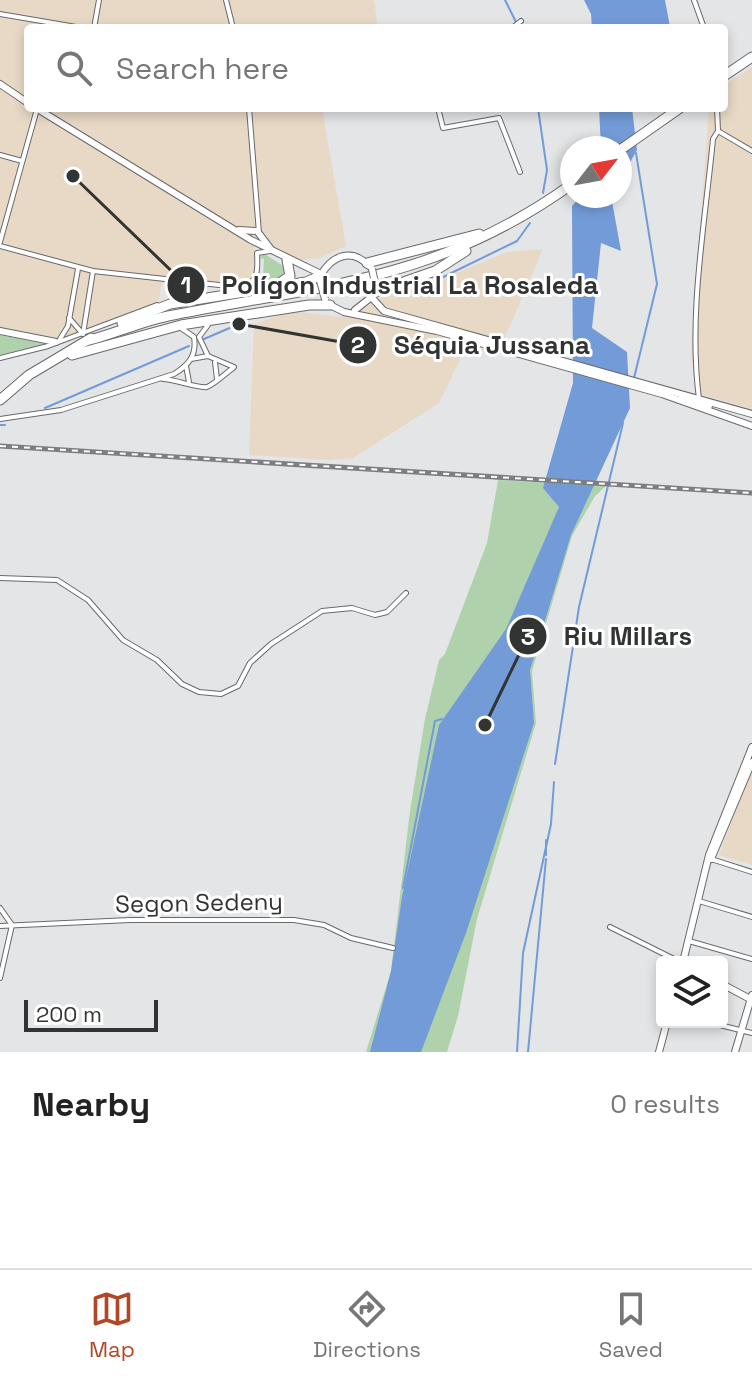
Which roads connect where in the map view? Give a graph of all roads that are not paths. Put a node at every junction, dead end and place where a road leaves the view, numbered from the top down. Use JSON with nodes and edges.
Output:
{"nodes":[{"id":1,"x":99,"y":0,"type":"edge"},
{"id":2,"x":226,"y":0,"type":"edge"},
{"id":3,"x":694,"y":0,"type":"edge"},
{"id":4,"x":0,"y":14,"type":"edge"},
{"id":5,"x":521,"y":21,"type":"dead end"},
{"id":6,"x":59,"y":24,"type":"edge"},
{"id":7,"x":95,"y":24,"type":"edge"},
{"id":8,"x":232,"y":24,"type":"edge"},
{"id":9,"x":517,"y":24,"type":"edge"},
{"id":10,"x":703,"y":24,"type":"edge"},
{"id":11,"x":752,"y":57,"type":"edge"},
{"id":12,"x":728,"y":73,"type":"edge"},
{"id":13,"x":2,"y":87,"type":"edge"},
{"id":14,"x":24,"y":101,"type":"edge"},
{"id":15,"x":35,"y":112,"type":"edge"},
{"id":16,"x":43,"y":112,"type":"edge"},
{"id":17,"x":249,"y":112,"type":"edge"},
{"id":18,"x":439,"y":112,"type":"edge"},
{"id":19,"x":674,"y":112,"type":"edge"},
{"id":20,"x":717,"y":112,"type":"edge"},
{"id":21,"x":718,"y":131,"type":"junction"},
{"id":22,"x":632,"y":142,"type":"edge"},
{"id":23,"x":752,"y":151,"type":"edge"},
{"id":24,"x":0,"y":155,"type":"edge"},
{"id":25,"x":22,"y":161,"type":"junction"},
{"id":26,"x":520,"y":172,"type":"dead end"},
{"id":27,"x":560,"y":193,"type":"edge"},
{"id":28,"x":515,"y":221,"type":"junction"},
{"id":29,"x":254,"y":235,"type":"junction"},
{"id":30,"x":489,"y":236,"type":"junction"},
{"id":31,"x":0,"y":244,"type":"edge"},
{"id":32,"x":272,"y":252,"type":"junction"},
{"id":33,"x":287,"y":260,"type":"junction"},
{"id":34,"x":329,"y":262,"type":"junction"},
{"id":35,"x":306,"y":265,"type":"junction"},
{"id":36,"x":369,"y":266,"type":"junction"},
{"id":37,"x":78,"y":269,"type":"junction"},
{"id":38,"x":93,"y":271,"type":"junction"},
{"id":39,"x":320,"y":277,"type":"junction"},
{"id":40,"x":264,"y":288,"type":"junction"},
{"id":41,"x":375,"y":292,"type":"junction"},
{"id":42,"x":327,"y":302,"type":"junction"},
{"id":43,"x":352,"y":311,"type":"junction"},
{"id":44,"x":233,"y":317,"type":"junction"},
{"id":45,"x":69,"y":318,"type":"junction"},
{"id":46,"x":171,"y":328,"type":"junction"},
{"id":47,"x":0,"y":331,"type":"edge"},
{"id":48,"x":85,"y":338,"type":"junction"},
{"id":49,"x":57,"y":342,"type":"junction"},
{"id":50,"x":497,"y":345,"type":"junction"},
{"id":51,"x":208,"y":356,"type":"junction"},
{"id":52,"x":0,"y":358,"type":"edge"},
{"id":53,"x":57,"y":358,"type":"junction"},
{"id":54,"x":191,"y":359,"type":"junction"},
{"id":55,"x":215,"y":362,"type":"junction"},
{"id":56,"x":186,"y":366,"type":"junction"},
{"id":57,"x":160,"y":378,"type":"junction"},
{"id":58,"x":217,"y":379,"type":"junction"},
{"id":59,"x":189,"y":382,"type":"junction"},
{"id":60,"x":663,"y":392,"type":"junction"},
{"id":61,"x":699,"y":399,"type":"junction"},
{"id":62,"x":0,"y":400,"type":"edge"},
{"id":63,"x":752,"y":416,"type":"edge"},
{"id":64,"x":0,"y":419,"type":"edge"},
{"id":65,"x":752,"y":426,"type":"edge"},
{"id":66,"x":0,"y":578,"type":"edge"},
{"id":67,"x":406,"y":593,"type":"dead end"},
{"id":68,"x":752,"y":747,"type":"edge"},
{"id":69,"x":752,"y":762,"type":"edge"},
{"id":70,"x":711,"y":859,"type":"junction"},
{"id":71,"x":752,"y":872,"type":"edge"},
{"id":72,"x":699,"y":901,"type":"junction"},
{"id":73,"x":0,"y":908,"type":"edge"},
{"id":74,"x":752,"y":917,"type":"edge"},
{"id":75,"x":12,"y":925,"type":"junction"},
{"id":76,"x":0,"y":926,"type":"edge"},
{"id":77,"x":610,"y":927,"type":"dead end"},
{"id":78,"x":689,"y":941,"type":"junction"},
{"id":79,"x":393,"y":948,"type":"dead end"},
{"id":80,"x":669,"y":956,"type":"edge"},
{"id":81,"x":683,"y":956,"type":"edge"},
{"id":82,"x":752,"y":959,"type":"edge"},
{"id":83,"x":0,"y":978,"type":"edge"},
{"id":84,"x":728,"y":987,"type":"edge"},
{"id":85,"x":752,"y":998,"type":"edge"},
{"id":86,"x":728,"y":1027,"type":"edge"},
{"id":87,"x":666,"y":1028,"type":"edge"},
{"id":88,"x":742,"y":1030,"type":"junction"},
{"id":89,"x":752,"y":1033,"type":"edge"},
{"id":90,"x":661,"y":1052,"type":"edge"},
{"id":91,"x":735,"y":1052,"type":"edge"}],
"edges":[{"from":1,"to":7,"type":"street"},
{"from":2,"to":8,"type":"street"},
{"from":3,"to":10,"type":"street"},
{"from":4,"to":6,"type":"street"},
{"from":5,"to":9,"type":"street"},
{"from":11,"to":12,"type":"highway"},
{"from":13,"to":14,"type":"main road"},
{"from":15,"to":25,"type":"street"},
{"from":16,"to":29,"type":"main road"},
{"from":17,"to":29,"type":"street"},
{"from":18,"to":26,"type":"street"},
{"from":19,"to":22,"type":"highway"},
{"from":20,"to":21,"type":"street"},
{"from":21,"to":23,"type":"street"},
{"from":21,"to":61,"type":"street"},
{"from":24,"to":25,"type":"street"},
{"from":25,"to":31,"type":"street"},
{"from":27,"to":28,"type":"highway"},
{"from":28,"to":30,"type":"highway"},
{"from":28,"to":36,"type":"highway"},
{"from":29,"to":32,"type":"main road"},
{"from":30,"to":41,"type":"highway"},
{"from":30,"to":48,"type":"highway"},
{"from":31,"to":37,"type":"street"},
{"from":32,"to":33,"type":"main road"},
{"from":32,"to":38,"type":"street"},
{"from":33,"to":35,"type":"main road"},
{"from":33,"to":40,"type":"highway"},
{"from":34,"to":35,"type":"main road"},
{"from":34,"to":36,"type":"main road"},
{"from":34,"to":39,"type":"main road"},
{"from":35,"to":39,"type":"main road"},
{"from":36,"to":41,"type":"main road","bridge":true},
{"from":37,"to":38,"type":"street"},
{"from":37,"to":45,"type":"street"},
{"from":38,"to":48,"type":"street"},
{"from":39,"to":40,"type":"highway"},
{"from":39,"to":42,"type":"main road","bridge":true},
{"from":40,"to":48,"type":"highway"},
{"from":41,"to":43,"type":"main road"},
{"from":41,"to":50,"type":"main road"},
{"from":42,"to":43,"type":"main road"},
{"from":42,"to":44,"type":"highway"},
{"from":43,"to":50,"type":"main road"},
{"from":44,"to":46,"type":"highway"},
{"from":44,"to":51,"type":"street"},
{"from":45,"to":48,"type":"street"},
{"from":45,"to":49,"type":"street"},
{"from":46,"to":53,"type":"highway"},
{"from":46,"to":54,"type":"street"},
{"from":47,"to":49,"type":"main road"},
{"from":48,"to":49,"type":"street"},
{"from":48,"to":53,"type":"highway"},
{"from":49,"to":52,"type":"street"},
{"from":50,"to":60,"type":"main road"},
{"from":51,"to":54,"type":"street"},
{"from":51,"to":55,"type":"street"},
{"from":53,"to":62,"type":"highway"},
{"from":54,"to":56,"type":"street"},
{"from":55,"to":58,"type":"street"},
{"from":55,"to":58,"type":"street"},
{"from":56,"to":57,"type":"street"},
{"from":56,"to":59,"type":"street"},
{"from":57,"to":59,"type":"street"},
{"from":57,"to":64,"type":"street"},
{"from":58,"to":59,"type":"street"},
{"from":60,"to":61,"type":"main road"},
{"from":60,"to":63,"type":"main road"},
{"from":60,"to":65,"type":"main road"},
{"from":61,"to":63,"type":"main road"},
{"from":66,"to":67,"type":"street"},
{"from":68,"to":70,"type":"main road"},
{"from":69,"to":70,"type":"main road"},
{"from":70,"to":71,"type":"street"},
{"from":70,"to":72,"type":"main road"},
{"from":72,"to":74,"type":"street"},
{"from":72,"to":78,"type":"main road"},
{"from":73,"to":75,"type":"street"},
{"from":75,"to":76,"type":"street","name":"Segon Sedeny"},
{"from":75,"to":79,"type":"street","name":"Segon Sedeny"},
{"from":75,"to":83,"type":"street"},
{"from":77,"to":80,"type":"street"},
{"from":78,"to":81,"type":"main road"},
{"from":78,"to":82,"type":"street"},
{"from":84,"to":85,"type":"main road"},
{"from":85,"to":88,"type":"main road"},
{"from":86,"to":88,"type":"street"},
{"from":87,"to":90,"type":"main road"},
{"from":88,"to":89,"type":"street"},
{"from":88,"to":91,"type":"main road"}]}
